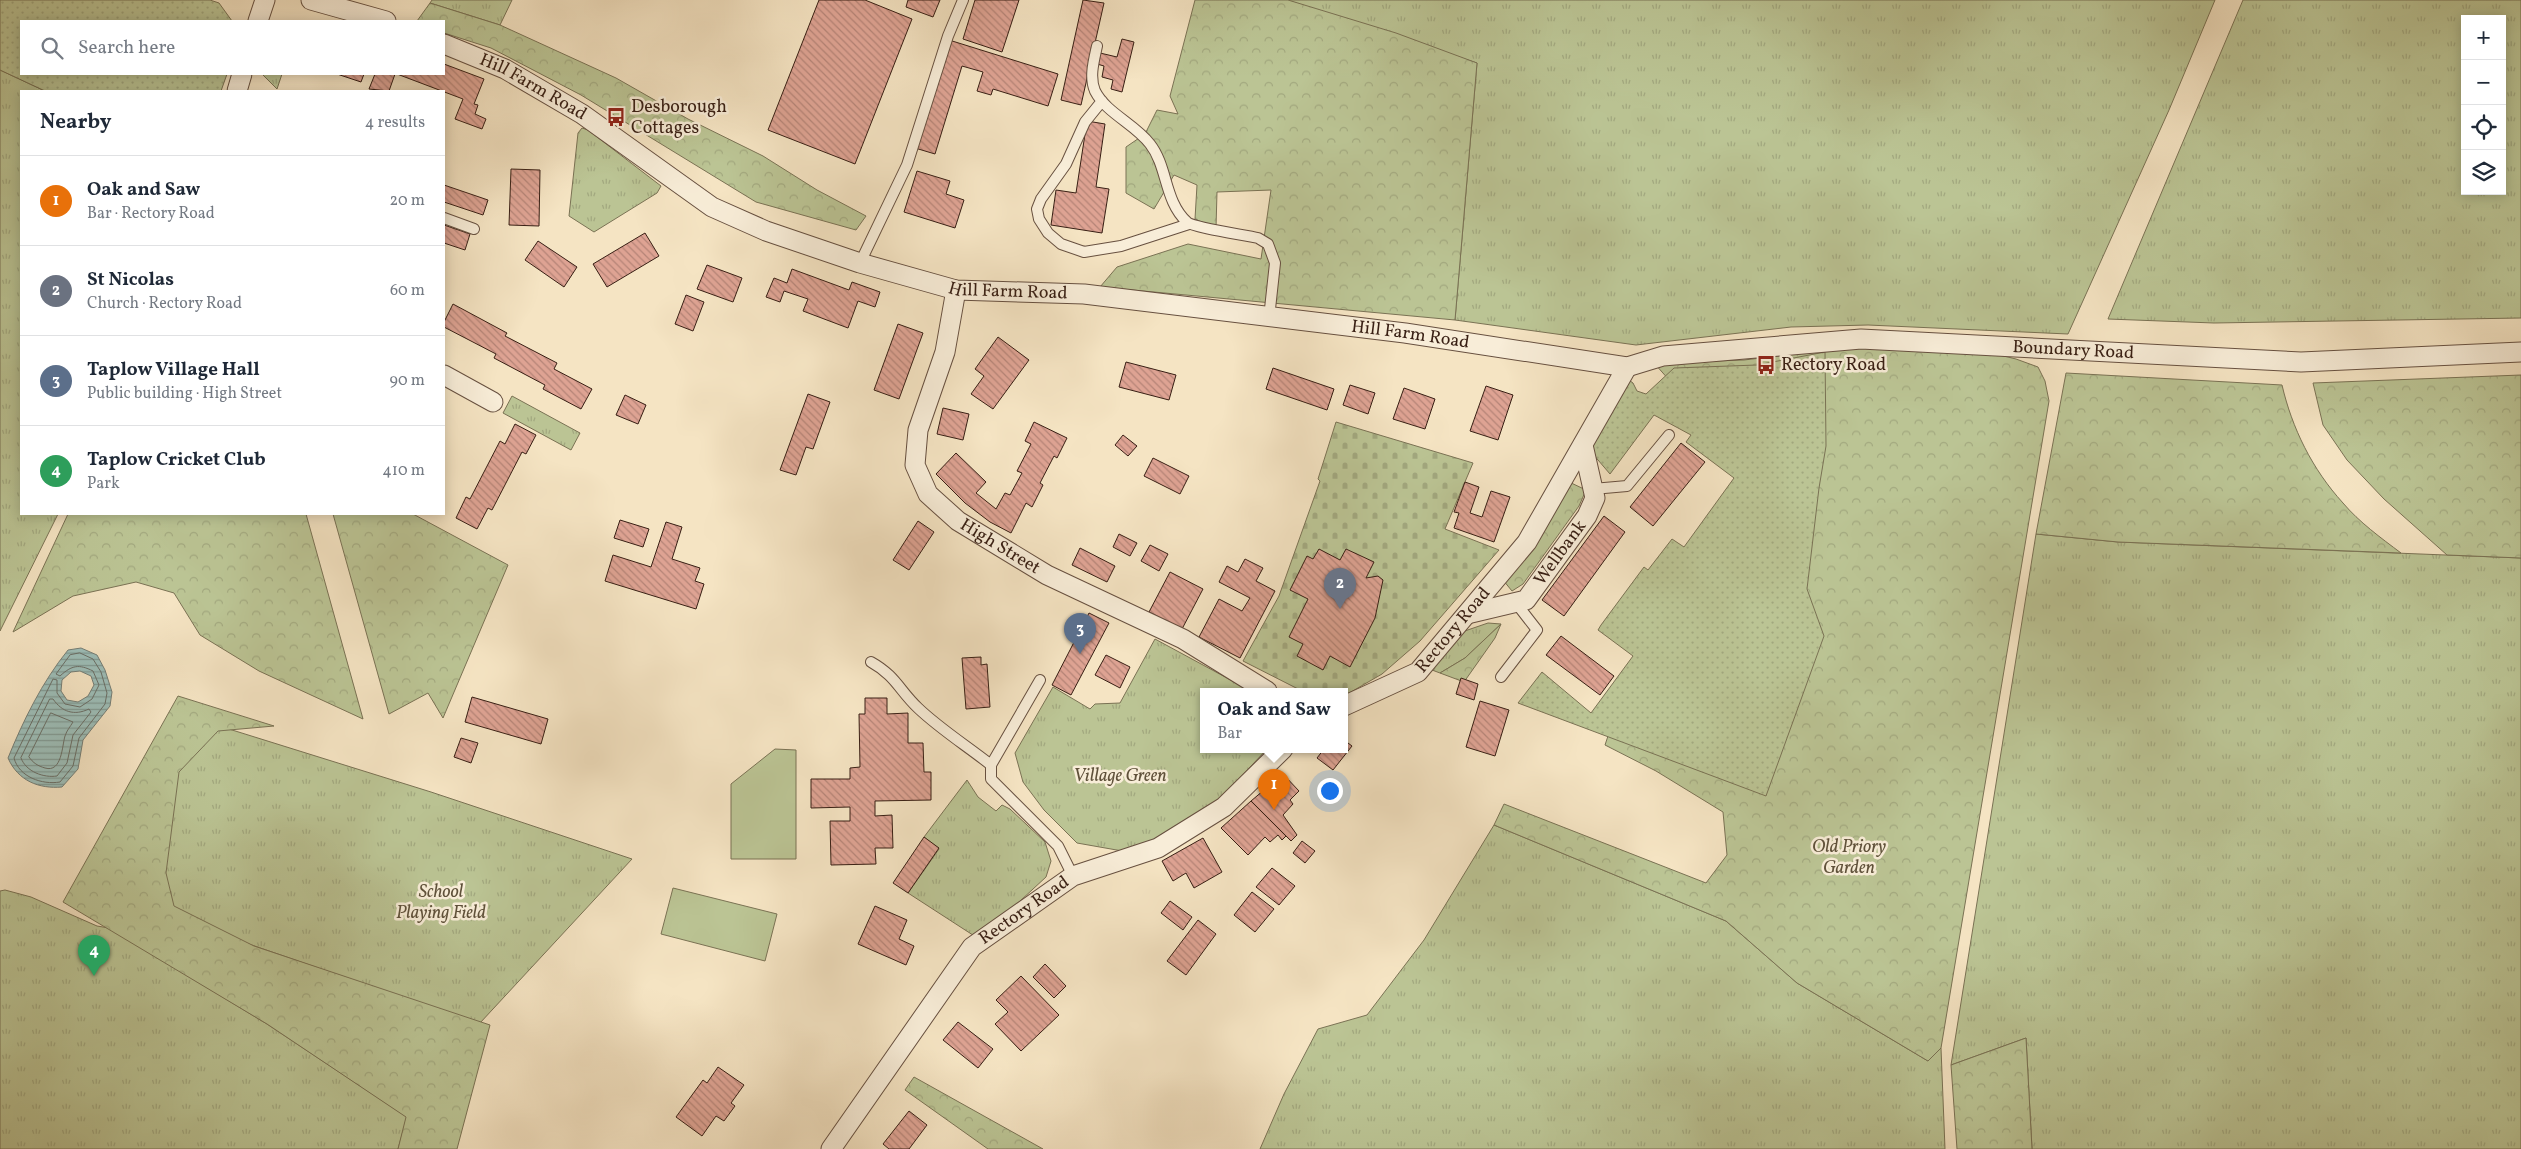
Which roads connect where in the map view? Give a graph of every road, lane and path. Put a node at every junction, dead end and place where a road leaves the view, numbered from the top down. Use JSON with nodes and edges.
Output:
{"nodes":[{"id":1,"x":265,"y":0,"type":"edge"},
{"id":2,"x":311,"y":0,"type":"edge"},
{"id":3,"x":963,"y":0,"type":"edge"},
{"id":4,"x":258,"y":20,"type":"edge"},
{"id":5,"x":382,"y":20,"type":"edge"},
{"id":6,"x":445,"y":44,"type":"edge"},
{"id":7,"x":1097,"y":46,"type":"dead end"},
{"id":8,"x":242,"y":75,"type":"edge"},
{"id":9,"x":237,"y":90,"type":"edge"},
{"id":10,"x":1102,"y":101,"type":"junction"},
{"id":11,"x":445,"y":218,"type":"edge"},
{"id":12,"x":1189,"y":224,"type":"junction"},
{"id":13,"x":474,"y":229,"type":"dead end"},
{"id":14,"x":860,"y":263,"type":"junction"},
{"id":15,"x":956,"y":290,"type":"junction"},
{"id":16,"x":1269,"y":318,"type":"junction"},
{"id":17,"x":2521,"y":352,"type":"edge"},
{"id":18,"x":1627,"y":367,"type":"junction"},
{"id":19,"x":445,"y":376,"type":"edge"},
{"id":20,"x":493,"y":402,"type":"dead end"},
{"id":21,"x":1669,"y":435,"type":"dead end"},
{"id":22,"x":1583,"y":445,"type":"junction"},
{"id":23,"x":1593,"y":489,"type":"junction"},
{"id":24,"x":1516,"y":603,"type":"junction"},
{"id":25,"x":1467,"y":614,"type":"junction"},
{"id":26,"x":871,"y":662,"type":"dead end"},
{"id":27,"x":1500,"y":677,"type":"dead end"},
{"id":28,"x":1040,"y":680,"type":"dead end"},
{"id":29,"x":1263,"y":688,"type":"edge"},
{"id":30,"x":1348,"y":704,"type":"edge"},
{"id":31,"x":1279,"y":753,"type":"edge"},
{"id":32,"x":991,"y":765,"type":"junction"},
{"id":33,"x":1073,"y":876,"type":"junction"},
{"id":34,"x":832,"y":1149,"type":"edge"}],
"edges":[{"from":1,"to":4,"type":"street"},
{"from":2,"to":5,"type":"street"},
{"from":3,"to":14,"type":"lane"},
{"from":6,"to":14,"type":"street","name":"Hill Farm Road"},
{"from":7,"to":10,"type":"lane"},
{"from":8,"to":9,"type":"street"},
{"from":10,"to":12,"type":"lane"},
{"from":10,"to":12,"type":"lane"},
{"from":11,"to":13,"type":"lane"},
{"from":12,"to":16,"type":"lane"},
{"from":14,"to":15,"type":"street","name":"Hill Farm Road"},
{"from":15,"to":16,"type":"street","name":"Hill Farm Road"},
{"from":15,"to":29,"type":"street","name":"High Street"},
{"from":16,"to":18,"type":"street","name":"Hill Farm Road"},
{"from":17,"to":18,"type":"street","name":"Boundary Road"},
{"from":18,"to":22,"type":"street","name":"Rectory Road"},
{"from":19,"to":20,"type":"street"},
{"from":21,"to":23,"type":"lane"},
{"from":22,"to":23,"type":"street","name":"Wellbank"},
{"from":22,"to":25,"type":"street","name":"Rectory Road"},
{"from":23,"to":24,"type":"street","name":"Wellbank"},
{"from":24,"to":25,"type":"street","name":"Wellbank"},
{"from":24,"to":27,"type":"lane"},
{"from":25,"to":30,"type":"street","name":"Rectory Road"},
{"from":26,"to":32,"type":"lane"},
{"from":28,"to":32,"type":"lane"},
{"from":31,"to":33,"type":"street","name":"Rectory Road"},
{"from":32,"to":33,"type":"lane"},
{"from":33,"to":34,"type":"street","name":"Rectory Road"}]}
